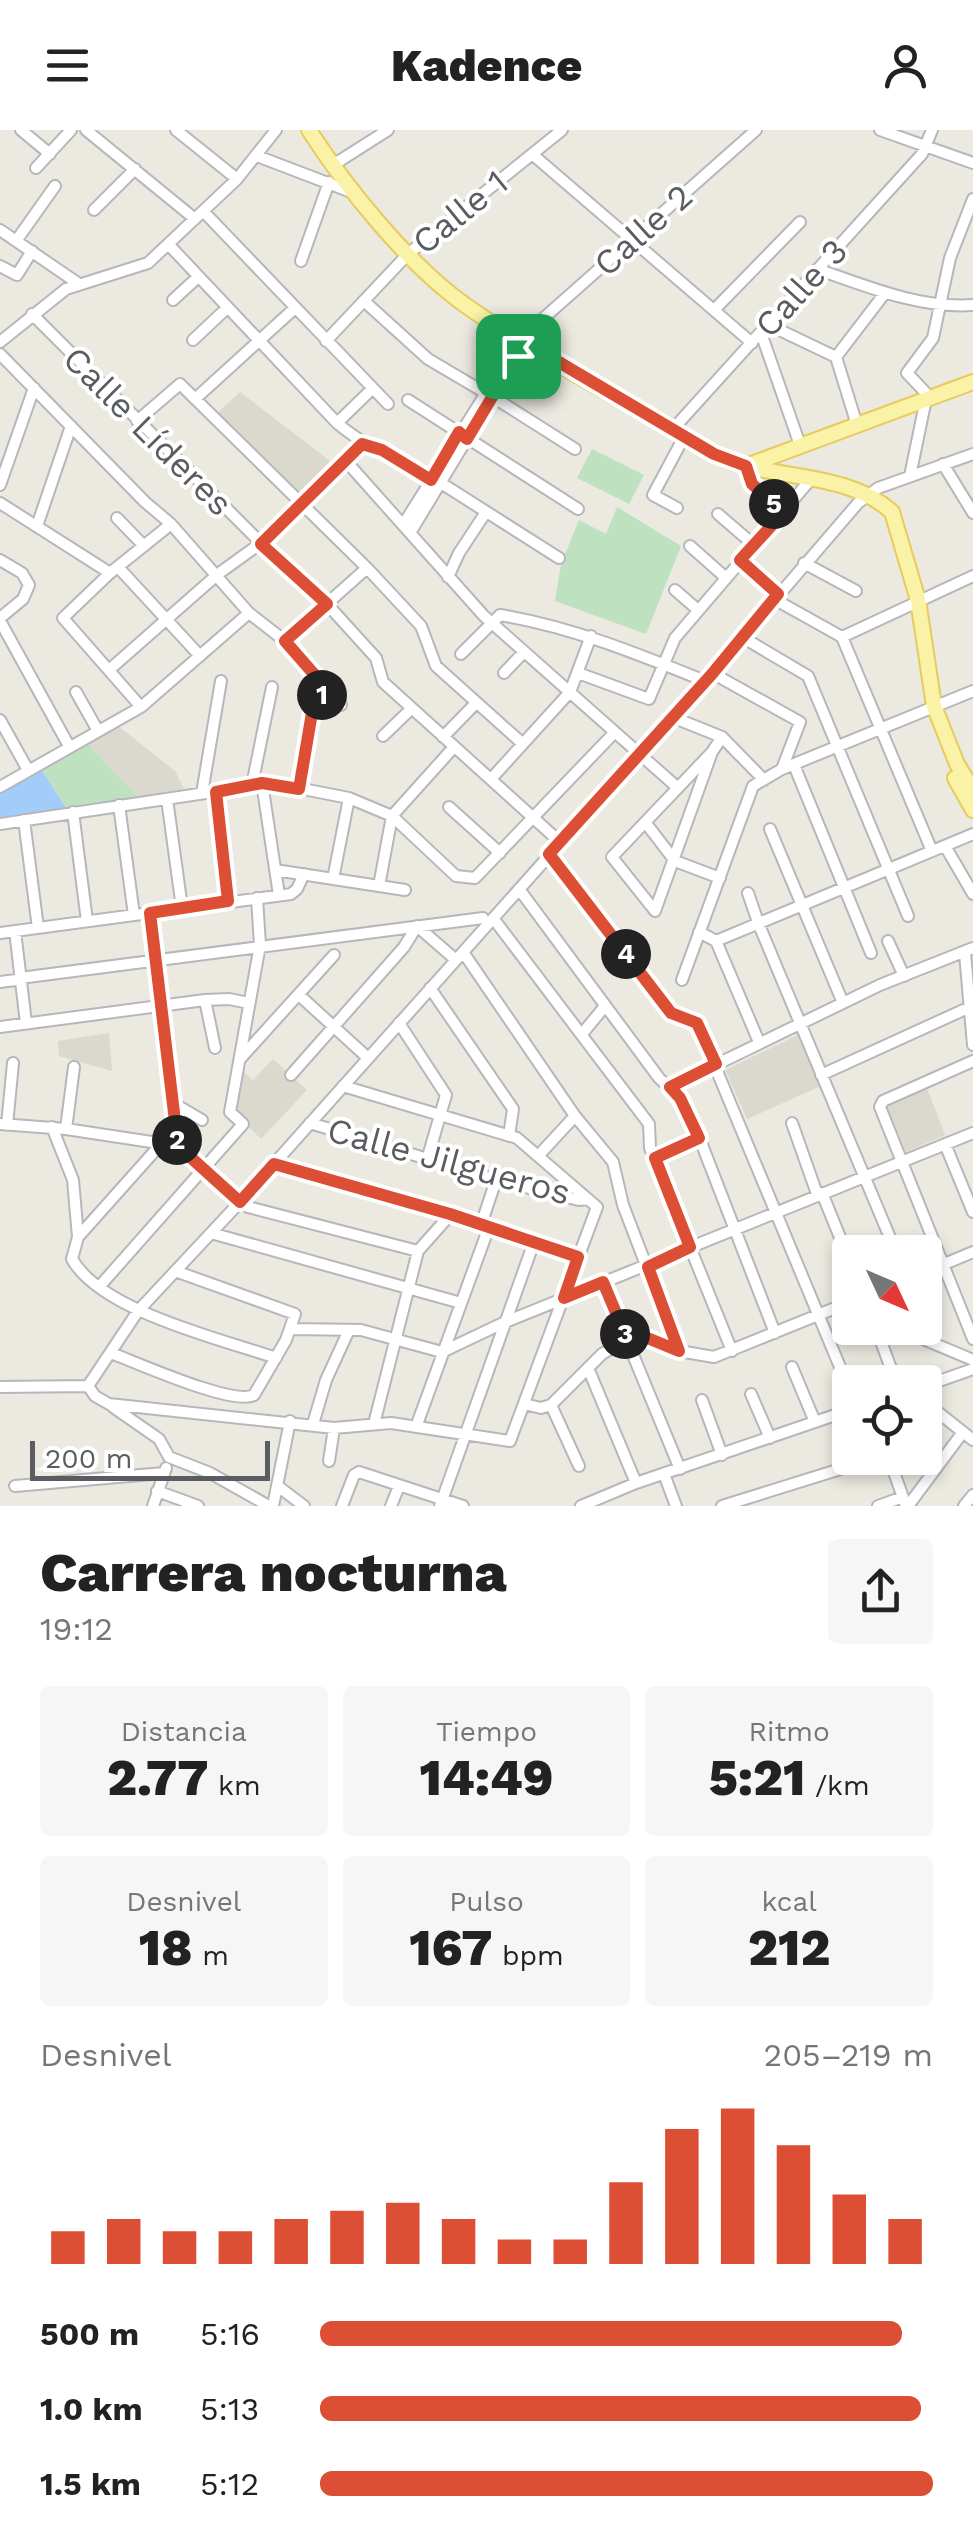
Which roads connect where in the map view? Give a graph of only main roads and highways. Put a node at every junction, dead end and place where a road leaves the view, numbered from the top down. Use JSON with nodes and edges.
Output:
{"nodes":[{"id":1,"x":309,"y":130,"type":"edge"},
{"id":2,"x":973,"y":382,"type":"edge"},
{"id":3,"x":746,"y":466,"type":"junction"},
{"id":4,"x":930,"y":708,"type":"junction"},
{"id":5,"x":973,"y":790,"type":"edge"},
{"id":6,"x":973,"y":810,"type":"edge"}],
"edges":[{"from":1,"to":3,"type":"main road"},
{"from":2,"to":3,"type":"main road"},
{"from":3,"to":4,"type":"main road"},
{"from":4,"to":5,"type":"main road"},
{"from":4,"to":6,"type":"main road"}]}
